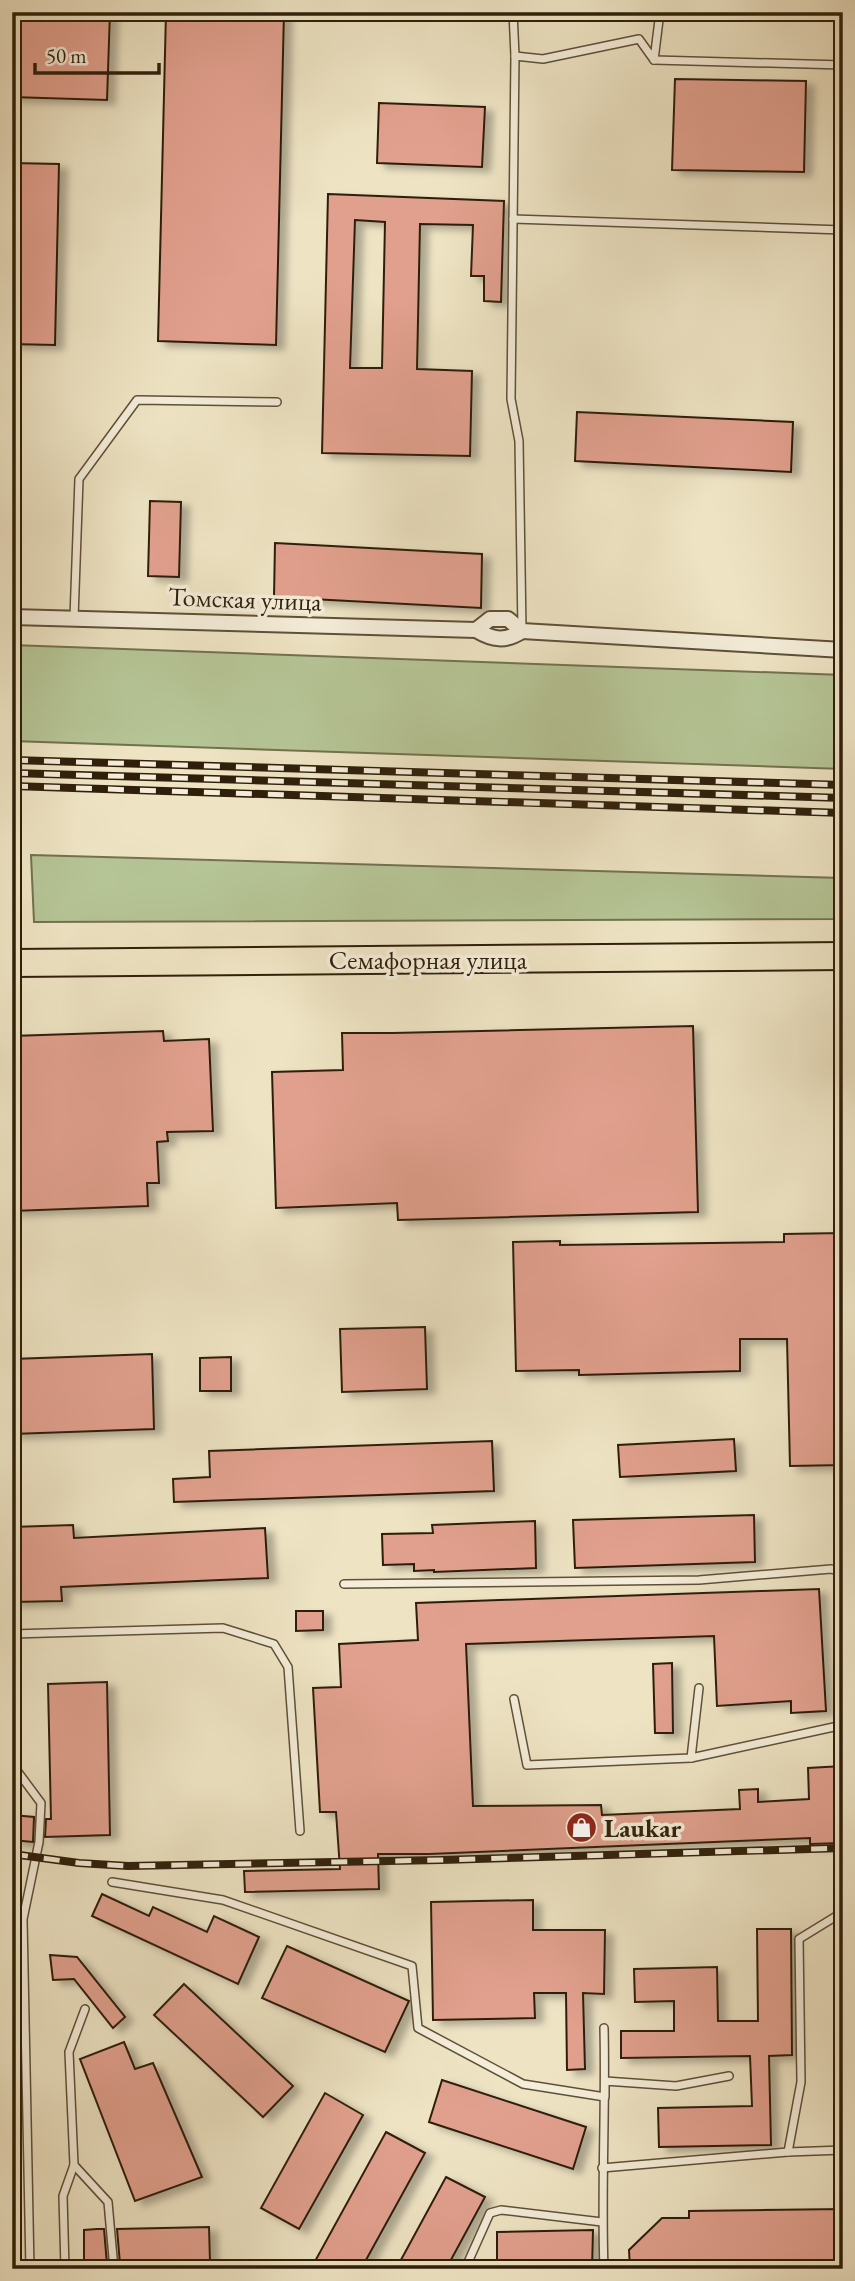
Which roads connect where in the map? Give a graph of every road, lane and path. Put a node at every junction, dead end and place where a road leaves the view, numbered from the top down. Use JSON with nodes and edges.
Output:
{"nodes":[{"id":1,"x":513,"y":12,"type":"edge"},
{"id":2,"x":660,"y":12,"type":"edge"},
{"id":3,"x":515,"y":56,"type":"junction"},
{"id":4,"x":654,"y":60,"type":"junction"},
{"id":5,"x":843,"y":65,"type":"edge"},
{"id":6,"x":513,"y":219,"type":"junction"},
{"id":7,"x":843,"y":230,"type":"edge"},
{"id":8,"x":277,"y":402,"type":"dead end"},
{"id":9,"x":12,"y":617,"type":"edge"},
{"id":10,"x":74,"y":618,"type":"junction"},
{"id":11,"x":522,"y":631,"type":"junction"},
{"id":12,"x":843,"y":650,"type":"edge"},
{"id":13,"x":843,"y":957,"type":"edge"},
{"id":14,"x":12,"y":963,"type":"edge"},
{"id":15,"x":843,"y":1572,"type":"edge"},
{"id":16,"x":344,"y":1584,"type":"dead end"},
{"id":17,"x":12,"y":1634,"type":"edge"},
{"id":18,"x":699,"y":1688,"type":"dead end"},
{"id":19,"x":513,"y":1699,"type":"dead end"},
{"id":20,"x":843,"y":1725,"type":"edge"},
{"id":21,"x":691,"y":1758,"type":"junction"},
{"id":22,"x":12,"y":1764,"type":"edge"},
{"id":23,"x":300,"y":1831,"type":"dead end"},
{"id":24,"x":112,"y":1882,"type":"dead end"},
{"id":25,"x":843,"y":1912,"type":"edge"},
{"id":26,"x":85,"y":2009,"type":"dead end"},
{"id":27,"x":604,"y":2028,"type":"dead end"},
{"id":28,"x":729,"y":2076,"type":"dead end"},
{"id":29,"x":605,"y":2081,"type":"junction"},
{"id":30,"x":605,"y":2097,"type":"junction"},
{"id":31,"x":843,"y":2150,"type":"edge"},
{"id":32,"x":788,"y":2152,"type":"junction"},
{"id":33,"x":74,"y":2165,"type":"junction"},
{"id":34,"x":602,"y":2168,"type":"junction"},
{"id":35,"x":602,"y":2222,"type":"junction"},
{"id":36,"x":30,"y":2269,"type":"edge"},
{"id":37,"x":65,"y":2269,"type":"edge"},
{"id":38,"x":114,"y":2269,"type":"edge"},
{"id":39,"x":465,"y":2269,"type":"edge"},
{"id":40,"x":604,"y":2269,"type":"edge"}],
"edges":[{"from":1,"to":3,"type":"lane"},
{"from":2,"to":4,"type":"lane"},
{"from":3,"to":4,"type":"lane"},
{"from":3,"to":6,"type":"lane"},
{"from":4,"to":5,"type":"lane"},
{"from":6,"to":7,"type":"lane"},
{"from":6,"to":11,"type":"lane"},
{"from":8,"to":10,"type":"lane"},
{"from":9,"to":10,"type":"street","name":"Томская улица"},
{"from":10,"to":11,"type":"street","name":"Томская улица"},
{"from":11,"to":12,"type":"street","name":"Томская улица"},
{"from":13,"to":14,"type":"highway","name":"Семафорная улица"},
{"from":15,"to":16,"type":"lane"},
{"from":17,"to":23,"type":"lane"},
{"from":18,"to":21,"type":"lane"},
{"from":19,"to":21,"type":"lane"},
{"from":20,"to":21,"type":"lane"},
{"from":22,"to":36,"type":"lane"},
{"from":24,"to":30,"type":"lane"},
{"from":25,"to":32,"type":"lane"},
{"from":26,"to":33,"type":"lane"},
{"from":27,"to":29,"type":"lane"},
{"from":28,"to":29,"type":"lane"},
{"from":29,"to":30,"type":"lane"},
{"from":30,"to":34,"type":"lane"},
{"from":31,"to":32,"type":"lane"},
{"from":32,"to":34,"type":"lane"},
{"from":33,"to":37,"type":"lane"},
{"from":33,"to":38,"type":"lane"},
{"from":34,"to":35,"type":"lane"},
{"from":35,"to":39,"type":"lane"},
{"from":35,"to":40,"type":"lane"}]}
